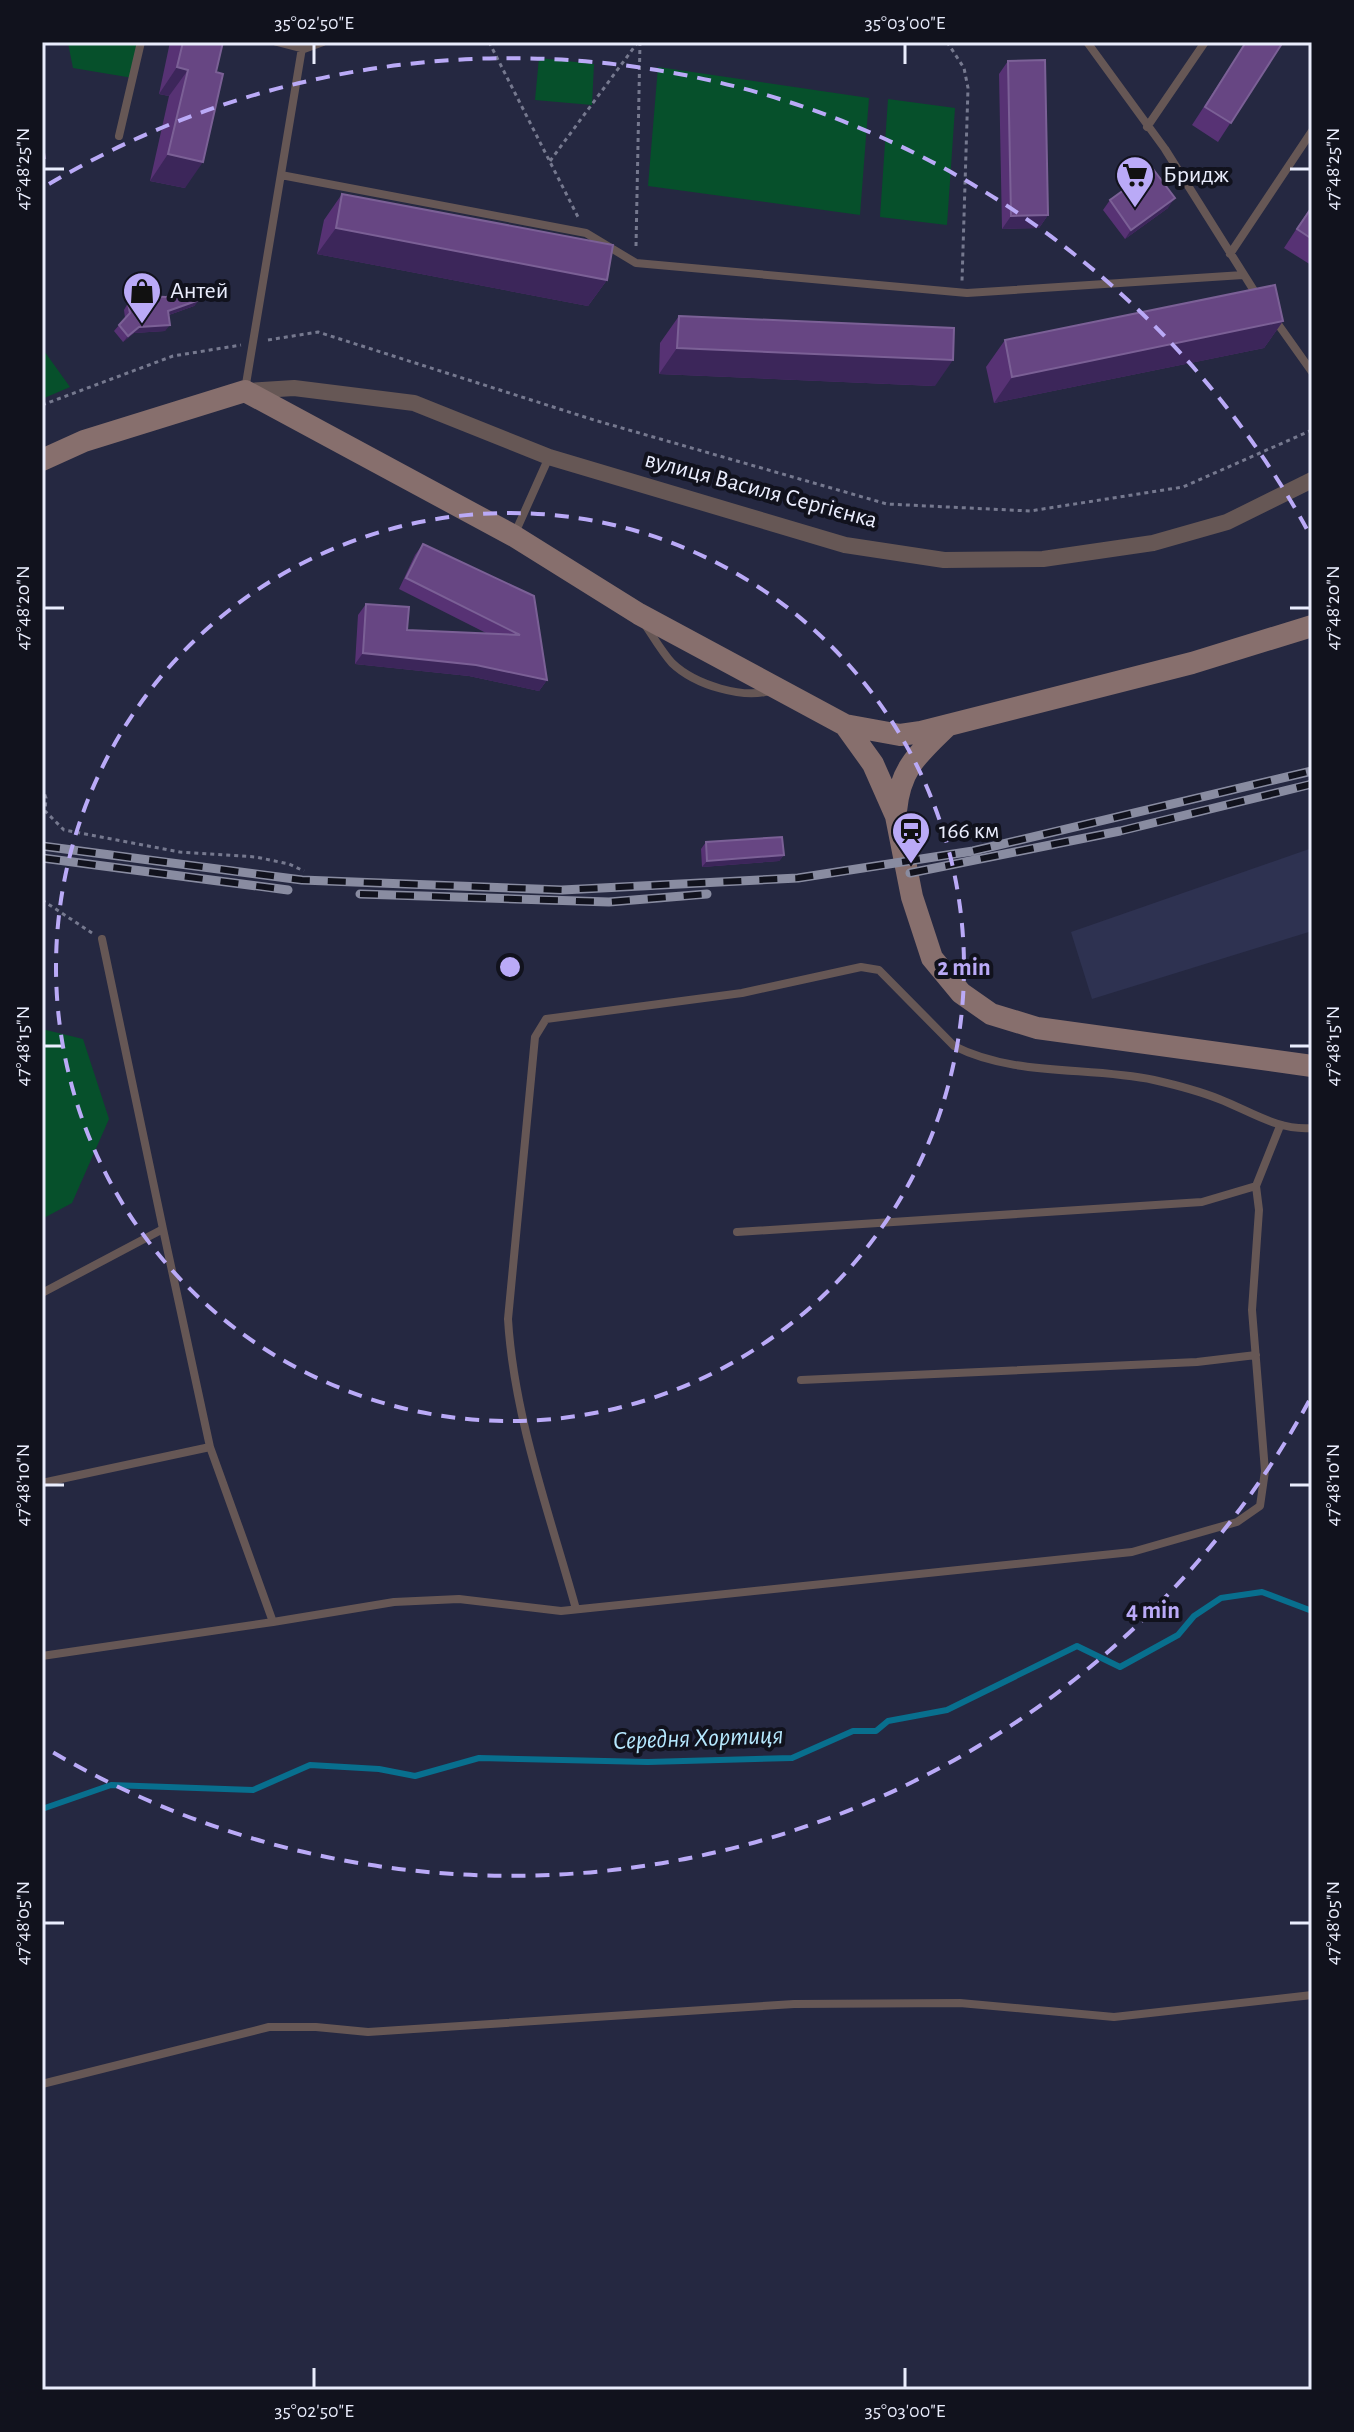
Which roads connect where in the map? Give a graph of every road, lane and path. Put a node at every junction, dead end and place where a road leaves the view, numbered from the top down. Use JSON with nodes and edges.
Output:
{"nodes":[{"id":1,"x":141,"y":42,"type":"edge"},
{"id":2,"x":277,"y":42,"type":"edge"},
{"id":3,"x":323,"y":42,"type":"edge"},
{"id":4,"x":489,"y":42,"type":"edge"},
{"id":5,"x":639,"y":42,"type":"edge"},
{"id":6,"x":947,"y":42,"type":"edge"},
{"id":7,"x":1087,"y":42,"type":"edge"},
{"id":8,"x":1205,"y":42,"type":"edge"},
{"id":9,"x":303,"y":45,"type":"edge"},
{"id":10,"x":1147,"y":127,"type":"junction"},
{"id":11,"x":1312,"y":131,"type":"edge"},
{"id":12,"x":119,"y":136,"type":"dead end"},
{"id":13,"x":550,"y":161,"type":"junction"},
{"id":14,"x":281,"y":175,"type":"junction"},
{"id":15,"x":586,"y":233,"type":"junction"},
{"id":16,"x":1230,"y":254,"type":"junction"},
{"id":17,"x":636,"y":263,"type":"junction"},
{"id":18,"x":1243,"y":275,"type":"junction"},
{"id":19,"x":962,"y":293,"type":"junction"},
{"id":20,"x":251,"y":343,"type":"junction"},
{"id":21,"x":1312,"y":372,"type":"edge"},
{"id":22,"x":245,"y":391,"type":"junction"},
{"id":23,"x":42,"y":405,"type":"edge"},
{"id":24,"x":1312,"y":430,"type":"edge"},
{"id":25,"x":549,"y":457,"type":"junction"},
{"id":26,"x":42,"y":460,"type":"edge"},
{"id":27,"x":1312,"y":480,"type":"edge"},
{"id":28,"x":514,"y":536,"type":"junction"},
{"id":29,"x":1312,"y":626,"type":"edge"},
{"id":30,"x":845,"y":725,"type":"junction"},
{"id":31,"x":947,"y":725,"type":"junction"},
{"id":32,"x":42,"y":787,"type":"edge"},
{"id":33,"x":44,"y":811,"type":"edge"},
{"id":34,"x":896,"y":816,"type":"junction"},
{"id":35,"x":304,"y":871,"type":"dead end"},
{"id":36,"x":42,"y":900,"type":"edge"},
{"id":37,"x":102,"y":939,"type":"joint"},
{"id":38,"x":1312,"y":1066,"type":"edge"},
{"id":39,"x":1280,"y":1126,"type":"junction"},
{"id":40,"x":1312,"y":1128,"type":"edge"},
{"id":41,"x":1256,"y":1186,"type":"junction"},
{"id":42,"x":163,"y":1229,"type":"junction"},
{"id":43,"x":737,"y":1232,"type":"dead end"},
{"id":44,"x":42,"y":1293,"type":"edge"},
{"id":45,"x":1256,"y":1355,"type":"junction"},
{"id":46,"x":801,"y":1380,"type":"dead end"},
{"id":47,"x":210,"y":1447,"type":"junction"},
{"id":48,"x":42,"y":1483,"type":"edge"},
{"id":49,"x":576,"y":1609,"type":"junction"},
{"id":50,"x":273,"y":1622,"type":"junction"},
{"id":51,"x":42,"y":1656,"type":"edge"},
{"id":52,"x":1312,"y":1995,"type":"edge"},
{"id":53,"x":42,"y":2084,"type":"edge"}],
"edges":[{"from":1,"to":12,"type":"lane"},
{"from":2,"to":9,"type":"lane"},
{"from":3,"to":9,"type":"lane"},
{"from":4,"to":13,"type":"path"},
{"from":5,"to":13,"type":"path"},
{"from":5,"to":17,"type":"path"},
{"from":6,"to":19,"type":"path"},
{"from":7,"to":10,"type":"lane"},
{"from":8,"to":10,"type":"lane"},
{"from":9,"to":14,"type":"lane"},
{"from":10,"to":16,"type":"lane"},
{"from":11,"to":16,"type":"lane"},
{"from":13,"to":15,"type":"path"},
{"from":14,"to":15,"type":"lane"},
{"from":14,"to":20,"type":"lane"},
{"from":15,"to":17,"type":"lane"},
{"from":16,"to":18,"type":"lane"},
{"from":17,"to":19,"type":"lane"},
{"from":18,"to":19,"type":"lane"},
{"from":18,"to":21,"type":"lane"},
{"from":20,"to":22,"type":"lane"},
{"from":20,"to":23,"type":"path"},
{"from":20,"to":24,"type":"path"},
{"from":22,"to":25,"type":"street","name":"вулиця Василя Сергієнка"},
{"from":22,"to":26,"type":"main road","name":"вулиця Василя Сергієнка"},
{"from":22,"to":28,"type":"main road"},
{"from":25,"to":27,"type":"street","name":"вулиця Василя Сергієнка"},
{"from":25,"to":28,"type":"lane"},
{"from":28,"to":30,"type":"main road"},
{"from":29,"to":31,"type":"main road"},
{"from":30,"to":31,"type":"main road"},
{"from":30,"to":34,"type":"main road"},
{"from":31,"to":34,"type":"main road"},
{"from":32,"to":33,"type":"path"},
{"from":33,"to":35,"type":"path"},
{"from":34,"to":38,"type":"main road"},
{"from":36,"to":37,"type":"path"},
{"from":37,"to":42,"type":"lane"},
{"from":39,"to":40,"type":"lane"},
{"from":39,"to":41,"type":"lane"},
{"from":39,"to":49,"type":"lane"},
{"from":41,"to":43,"type":"lane"},
{"from":41,"to":45,"type":"lane"},
{"from":42,"to":44,"type":"lane"},
{"from":42,"to":47,"type":"lane"},
{"from":45,"to":46,"type":"lane"},
{"from":45,"to":49,"type":"lane"},
{"from":47,"to":48,"type":"lane"},
{"from":47,"to":50,"type":"lane"},
{"from":49,"to":50,"type":"lane"},
{"from":50,"to":51,"type":"lane"},
{"from":52,"to":53,"type":"lane"}]}
